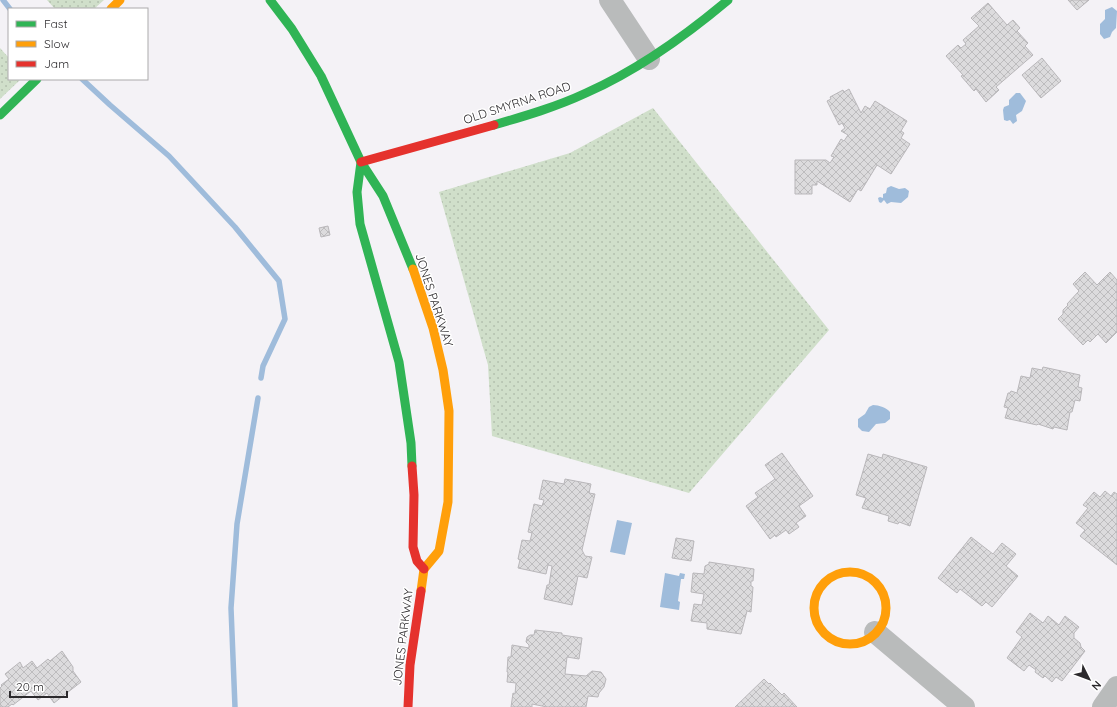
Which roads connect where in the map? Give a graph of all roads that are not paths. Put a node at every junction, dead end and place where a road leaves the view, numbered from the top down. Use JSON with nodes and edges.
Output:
{"nodes":[{"id":1,"x":120,"y":0,"type":"edge"},
{"id":2,"x":270,"y":0,"type":"edge"},
{"id":3,"x":610,"y":0,"type":"edge"},
{"id":4,"x":728,"y":0,"type":"edge"},
{"id":5,"x":112,"y":8,"type":"edge"},
{"id":6,"x":649,"y":59,"type":"junction"},
{"id":7,"x":36,"y":80,"type":"edge"},
{"id":8,"x":0,"y":115,"type":"edge"},
{"id":9,"x":361,"y":162,"type":"junction"},
{"id":10,"x":424,"y":569,"type":"junction"},
{"id":11,"x":875,"y":632,"type":"junction"},
{"id":12,"x":1117,"y":687,"type":"edge"},
{"id":13,"x":408,"y":707,"type":"edge"},
{"id":14,"x":964,"y":707,"type":"edge"},
{"id":15,"x":1103,"y":707,"type":"edge"}],
"edges":[{"from":1,"to":5,"type":"street"},
{"from":2,"to":9,"type":"street","name":"JONES PARKWAY"},
{"from":3,"to":6,"type":"street"},
{"from":4,"to":6,"type":"street","name":"OLD SMYRNA ROAD"},
{"from":6,"to":9,"type":"street","name":"OLD SMYRNA ROAD"},
{"from":7,"to":8,"type":"street"},
{"from":9,"to":10,"type":"street"},
{"from":9,"to":10,"type":"street","name":"JONES PARKWAY"},
{"from":10,"to":13,"type":"street","name":"JONES PARKWAY"},
{"from":11,"to":11,"type":"street"},
{"from":11,"to":14,"type":"street"},
{"from":12,"to":15,"type":"street"}]}
